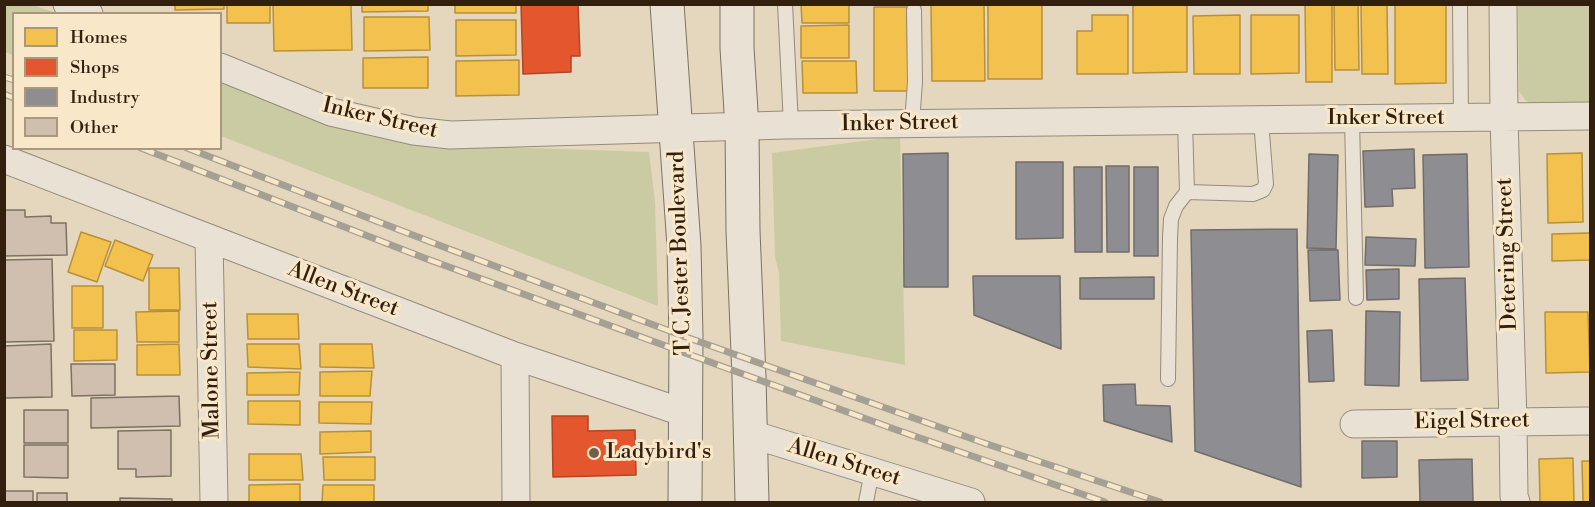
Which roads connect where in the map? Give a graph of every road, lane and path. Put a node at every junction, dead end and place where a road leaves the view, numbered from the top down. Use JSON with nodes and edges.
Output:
{"nodes":[{"id":1,"x":67,"y":4,"type":"edge"},
{"id":2,"x":667,"y":4,"type":"edge"},
{"id":3,"x":737,"y":4,"type":"edge"},
{"id":4,"x":785,"y":4,"type":"edge"},
{"id":5,"x":1460,"y":4,"type":"edge"},
{"id":6,"x":1503,"y":4,"type":"edge"},
{"id":7,"x":914,"y":10,"type":"dead end"},
{"id":8,"x":85,"y":12,"type":"edge"},
{"id":9,"x":222,"y":68,"type":"edge"},
{"id":10,"x":1590,"y":116,"type":"edge"},
{"id":11,"x":1461,"y":118,"type":"junction"},
{"id":12,"x":1504,"y":118,"type":"junction"},
{"id":13,"x":1352,"y":119,"type":"junction"},
{"id":14,"x":1262,"y":120,"type":"junction"},
{"id":15,"x":1185,"y":121,"type":"junction"},
{"id":16,"x":912,"y":123,"type":"junction"},
{"id":17,"x":791,"y":125,"type":"junction"},
{"id":18,"x":742,"y":127,"type":"junction"},
{"id":19,"x":676,"y":129,"type":"junction"},
{"id":20,"x":4,"y":159,"type":"edge"},
{"id":21,"x":1187,"y":192,"type":"junction"},
{"id":22,"x":209,"y":238,"type":"junction"},
{"id":23,"x":1356,"y":298,"type":"dead end"},
{"id":24,"x":515,"y":356,"type":"junction"},
{"id":25,"x":1168,"y":379,"type":"dead end"},
{"id":26,"x":685,"y":413,"type":"junction"},
{"id":27,"x":1590,"y":421,"type":"edge"},
{"id":28,"x":1513,"y":422,"type":"junction"},
{"id":29,"x":1354,"y":424,"type":"dead end"},
{"id":30,"x":751,"y":434,"type":"junction"},
{"id":31,"x":872,"y":471,"type":"junction"},
{"id":32,"x":214,"y":502,"type":"edge"},
{"id":33,"x":516,"y":502,"type":"edge"},
{"id":34,"x":685,"y":502,"type":"edge"},
{"id":35,"x":752,"y":502,"type":"edge"},
{"id":36,"x":866,"y":502,"type":"edge"},
{"id":37,"x":971,"y":502,"type":"edge"},
{"id":38,"x":1516,"y":502,"type":"edge"}],
"edges":[{"from":1,"to":8,"type":"street"},
{"from":2,"to":19,"type":"main road","name":"T C Jester Boulevard"},
{"from":3,"to":18,"type":"main road"},
{"from":4,"to":17,"type":"lane"},
{"from":5,"to":11,"type":"lane"},
{"from":6,"to":12,"type":"street","name":"Detering Street"},
{"from":7,"to":16,"type":"lane"},
{"from":9,"to":19,"type":"street","name":"Inker Street"},
{"from":10,"to":12,"type":"street","name":"Inker Street"},
{"from":11,"to":12,"type":"street","name":"Inker Street"},
{"from":11,"to":13,"type":"street","name":"Inker Street"},
{"from":12,"to":28,"type":"street","name":"Detering Street"},
{"from":13,"to":14,"type":"street","name":"Inker Street"},
{"from":13,"to":23,"type":"lane"},
{"from":14,"to":15,"type":"street","name":"Inker Street"},
{"from":14,"to":21,"type":"lane"},
{"from":15,"to":16,"type":"street","name":"Inker Street"},
{"from":15,"to":21,"type":"lane"},
{"from":16,"to":17,"type":"street","name":"Inker Street"},
{"from":17,"to":18,"type":"street","name":"Inker Street"},
{"from":18,"to":19,"type":"street","name":"Inker Street"},
{"from":18,"to":30,"type":"main road"},
{"from":19,"to":26,"type":"main road","name":"T C Jester Boulevard"},
{"from":20,"to":22,"type":"street","name":"Allen Street"},
{"from":21,"to":25,"type":"lane"},
{"from":22,"to":24,"type":"street","name":"Allen Street"},
{"from":22,"to":32,"type":"street","name":"Malone Street"},
{"from":24,"to":26,"type":"street","name":"Allen Street"},
{"from":24,"to":33,"type":"street"},
{"from":26,"to":34,"type":"main road","name":"T C Jester Boulevard"},
{"from":27,"to":28,"type":"street","name":"Eigel Street"},
{"from":28,"to":29,"type":"street","name":"Eigel Street"},
{"from":28,"to":38,"type":"street","name":"Detering Street"},
{"from":30,"to":31,"type":"street","name":"Allen Street"},
{"from":30,"to":35,"type":"main road"},
{"from":31,"to":36,"type":"lane"},
{"from":31,"to":37,"type":"street","name":"Allen Street"}]}
